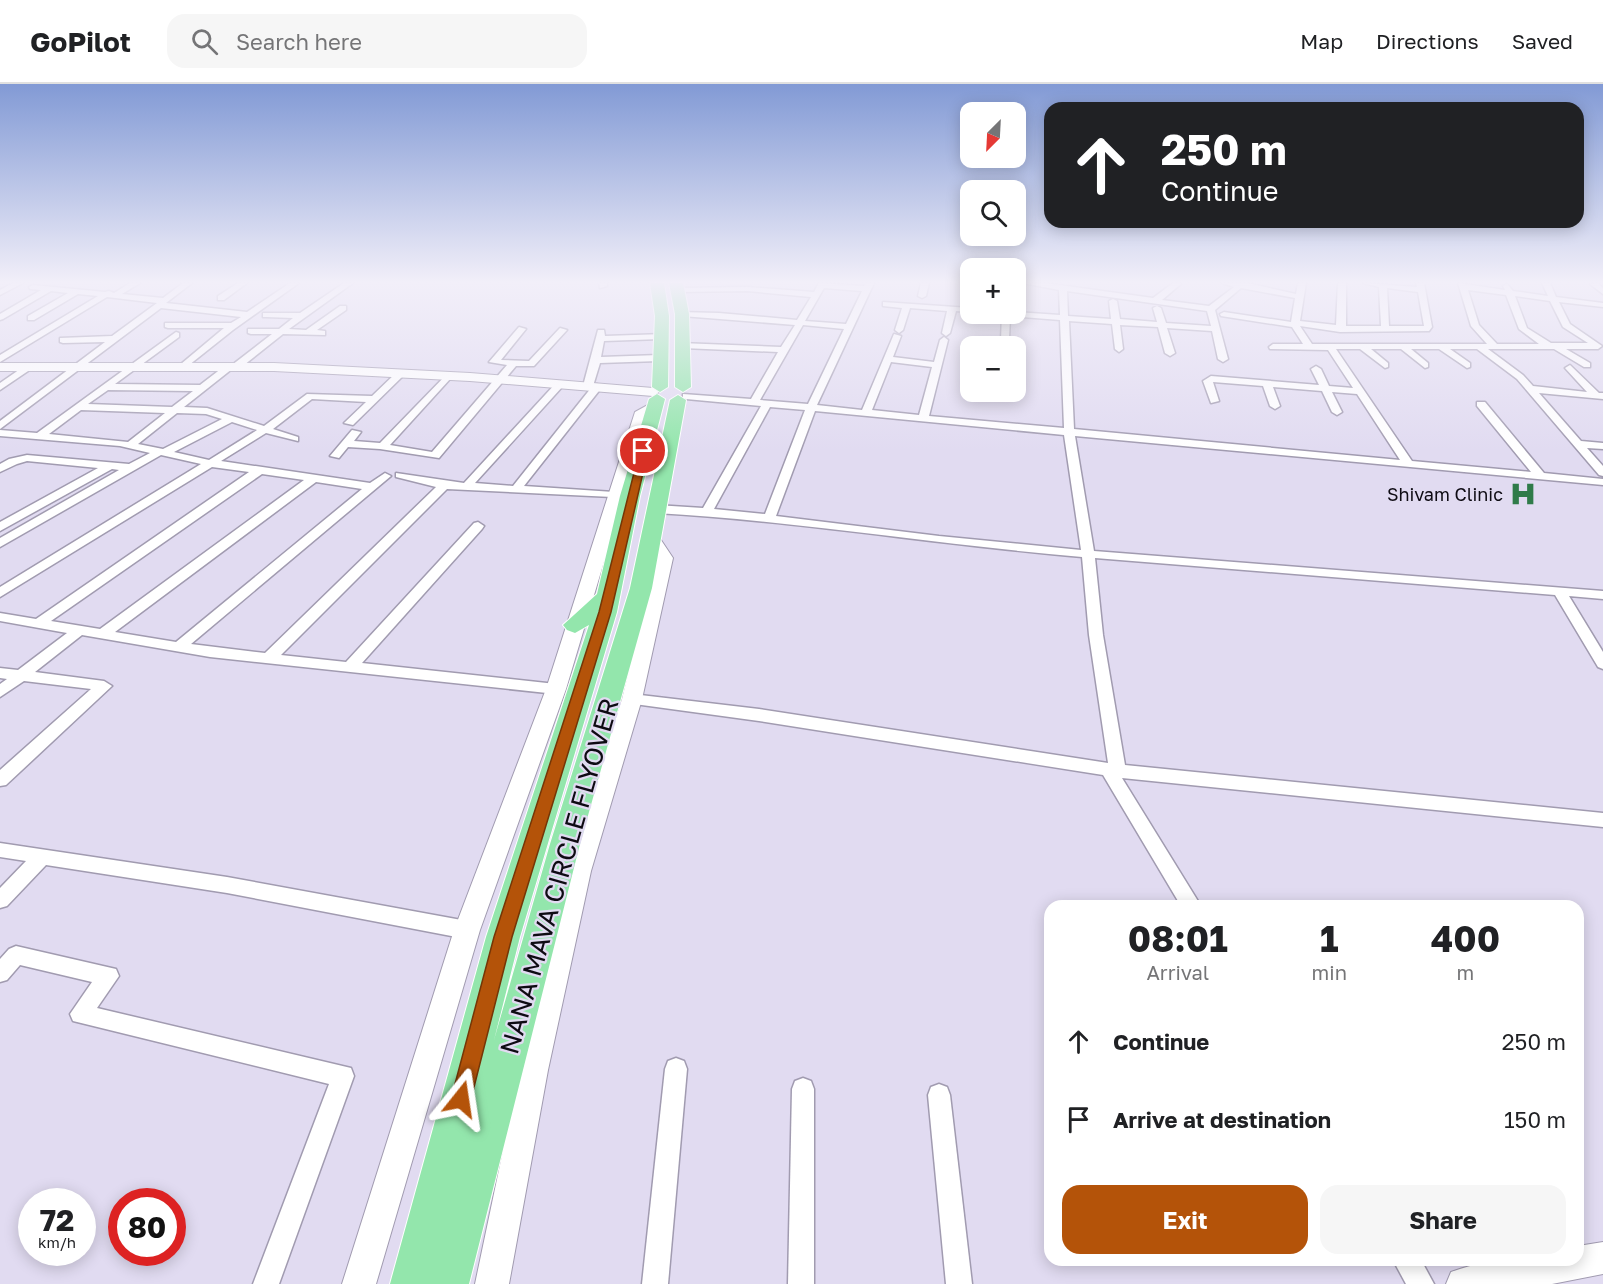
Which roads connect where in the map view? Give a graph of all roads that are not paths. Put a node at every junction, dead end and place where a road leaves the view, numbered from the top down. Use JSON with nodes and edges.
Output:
{"nodes":[{"id":1,"x":35,"y":339,"type":"edge"},
{"id":2,"x":113,"y":339,"type":"joint"},
{"id":3,"x":169,"y":339,"type":"edge"},
{"id":4,"x":218,"y":339,"type":"edge"},
{"id":5,"x":270,"y":339,"type":"edge"},
{"id":6,"x":513,"y":339,"type":"edge"},
{"id":7,"x":555,"y":339,"type":"edge"},
{"id":8,"x":599,"y":339,"type":"edge"},
{"id":9,"x":661,"y":339,"type":"edge"},
{"id":10,"x":683,"y":339,"type":"edge"},
{"id":11,"x":791,"y":339,"type":"edge"},
{"id":12,"x":843,"y":339,"type":"edge"},
{"id":13,"x":896,"y":339,"type":"edge"},
{"id":14,"x":944,"y":339,"type":"edge"},
{"id":15,"x":1066,"y":339,"type":"edge"},
{"id":16,"x":1117,"y":339,"type":"edge"},
{"id":17,"x":1167,"y":339,"type":"edge"},
{"id":18,"x":1217,"y":339,"type":"edge"},
{"id":19,"x":1302,"y":339,"type":"edge"},
{"id":20,"x":1350,"y":339,"type":"edge"},
{"id":21,"x":1392,"y":339,"type":"edge"},
{"id":22,"x":1432,"y":339,"type":"edge"},
{"id":23,"x":1487,"y":339,"type":"edge"},
{"id":24,"x":1540,"y":339,"type":"edge"},
{"id":25,"x":1587,"y":339,"type":"edge"},
{"id":26,"x":63,"y":340,"type":"dead end"},
{"id":27,"x":683,"y":345,"type":"junction"},
{"id":28,"x":1273,"y":347,"type":"dead end"},
{"id":29,"x":1554,"y":347,"type":"junction"},
{"id":30,"x":1311,"y":348,"type":"junction"},
{"id":31,"x":1331,"y":348,"type":"junction"},
{"id":32,"x":1364,"y":348,"type":"junction"},
{"id":33,"x":1404,"y":348,"type":"junction"},
{"id":34,"x":1444,"y":348,"type":"junction"},
{"id":35,"x":1481,"y":348,"type":"junction"},
{"id":36,"x":1496,"y":348,"type":"junction"},
{"id":37,"x":1601,"y":348,"type":"edge"},
{"id":38,"x":1119,"y":349,"type":"dead end"},
{"id":39,"x":784,"y":350,"type":"junction"},
{"id":40,"x":1170,"y":353,"type":"dead end"},
{"id":41,"x":659,"y":358,"type":"junction"},
{"id":42,"x":0,"y":359,"type":"edge"},
{"id":43,"x":888,"y":359,"type":"junction"},
{"id":44,"x":1224,"y":359,"type":"dead end"},
{"id":45,"x":596,"y":360,"type":"junction"},
{"id":46,"x":513,"y":364,"type":"junction"},
{"id":47,"x":938,"y":365,"type":"junction"},
{"id":48,"x":1385,"y":365,"type":"dead end"},
{"id":49,"x":1425,"y":365,"type":"dead end"},
{"id":50,"x":1467,"y":365,"type":"dead end"},
{"id":51,"x":1587,"y":365,"type":"dead end"},
{"id":52,"x":184,"y":366,"type":"junction"},
{"id":53,"x":0,"y":367,"type":"edge"},
{"id":54,"x":133,"y":367,"type":"junction"},
{"id":55,"x":233,"y":367,"type":"junction"},
{"id":56,"x":29,"y":368,"type":"junction"},
{"id":57,"x":75,"y":368,"type":"junction"},
{"id":58,"x":1570,"y":368,"type":"dead end"},
{"id":59,"x":1316,"y":369,"type":"dead end"},
{"id":60,"x":400,"y":374,"type":"junction"},
{"id":61,"x":448,"y":376,"type":"junction"},
{"id":62,"x":499,"y":380,"type":"junction"},
{"id":63,"x":1267,"y":383,"type":"junction"},
{"id":64,"x":560,"y":384,"type":"junction"},
{"id":65,"x":0,"y":387,"type":"edge"},
{"id":66,"x":107,"y":387,"type":"junction"},
{"id":67,"x":592,"y":387,"type":"junction"},
{"id":68,"x":203,"y":388,"type":"junction"},
{"id":69,"x":1325,"y":389,"type":"junction"},
{"id":70,"x":1531,"y":389,"type":"junction"},
{"id":71,"x":1362,"y":392,"type":"junction"},
{"id":72,"x":682,"y":394,"type":"junction"},
{"id":73,"x":656,"y":396,"type":"junction"},
{"id":74,"x":1600,"y":396,"type":"edge"},
{"id":75,"x":374,"y":399,"type":"junction"},
{"id":76,"x":1214,"y":401,"type":"dead end"},
{"id":77,"x":760,"y":403,"type":"junction"},
{"id":78,"x":1482,"y":404,"type":"dead end"},
{"id":79,"x":1275,"y":406,"type":"dead end"},
{"id":80,"x":80,"y":407,"type":"junction"},
{"id":81,"x":811,"y":408,"type":"junction"},
{"id":82,"x":177,"y":409,"type":"junction"},
{"id":83,"x":1337,"y":412,"type":"dead end"},
{"id":84,"x":867,"y":413,"type":"junction"},
{"id":85,"x":232,"y":418,"type":"junction"},
{"id":86,"x":923,"y":419,"type":"junction"},
{"id":87,"x":0,"y":426,"type":"edge"},
{"id":88,"x":266,"y":429,"type":"junction"},
{"id":89,"x":0,"y":433,"type":"edge"},
{"id":90,"x":1069,"y":434,"type":"junction"},
{"id":91,"x":40,"y":435,"type":"junction"},
{"id":92,"x":294,"y":439,"type":"dead end"},
{"id":93,"x":346,"y":444,"type":"junction"},
{"id":94,"x":1578,"y":444,"type":"junction"},
{"id":95,"x":130,"y":445,"type":"junction"},
{"id":96,"x":383,"y":446,"type":"junction"},
{"id":97,"x":1603,"y":446,"type":"edge"},
{"id":98,"x":161,"y":453,"type":"junction"},
{"id":99,"x":335,"y":456,"type":"dead end"},
{"id":100,"x":1589,"y":458,"type":"junction"},
{"id":101,"x":1603,"y":459,"type":"edge"},
{"id":102,"x":209,"y":463,"type":"junction"},
{"id":103,"x":1409,"y":465,"type":"junction"},
{"id":104,"x":110,"y":466,"type":"junction"},
{"id":105,"x":131,"y":468,"type":"junction"},
{"id":106,"x":0,"y":469,"type":"edge"},
{"id":107,"x":260,"y":470,"type":"junction"},
{"id":108,"x":1603,"y":474,"type":"edge"},
{"id":109,"x":385,"y":476,"type":"dead end"},
{"id":110,"x":400,"y":476,"type":"dead end"},
{"id":111,"x":1540,"y":476,"type":"junction"},
{"id":112,"x":313,"y":479,"type":"junction"},
{"id":113,"x":1603,"y":482,"type":"edge"},
{"id":114,"x":444,"y":485,"type":"junction"},
{"id":115,"x":373,"y":487,"type":"junction"},
{"id":116,"x":466,"y":487,"type":"junction"},
{"id":117,"x":516,"y":489,"type":"junction"},
{"id":118,"x":623,"y":495,"type":"junction"},
{"id":119,"x":656,"y":509,"type":"junction"},
{"id":120,"x":707,"y":512,"type":"junction"},
{"id":121,"x":769,"y":519,"type":"junction"},
{"id":122,"x":478,"y":526,"type":"dead end"},
{"id":123,"x":0,"y":527,"type":"edge"},
{"id":124,"x":21,"y":531,"type":"junction"},
{"id":125,"x":0,"y":533,"type":"edge"},
{"id":126,"x":651,"y":537,"type":"junction"},
{"id":127,"x":0,"y":543,"type":"edge"},
{"id":128,"x":1089,"y":554,"type":"junction"},
{"id":129,"x":1559,"y":591,"type":"junction"},
{"id":130,"x":0,"y":593,"type":"edge"},
{"id":131,"x":1603,"y":594,"type":"edge"},
{"id":132,"x":0,"y":617,"type":"edge"},
{"id":133,"x":39,"y":623,"type":"junction"},
{"id":134,"x":79,"y":630,"type":"junction"},
{"id":135,"x":103,"y":634,"type":"junction"},
{"id":136,"x":599,"y":637,"type":"junction"},
{"id":137,"x":179,"y":647,"type":"junction"},
{"id":138,"x":269,"y":658,"type":"junction"},
{"id":139,"x":1603,"y":664,"type":"edge"},
{"id":140,"x":350,"y":667,"type":"junction"},
{"id":141,"x":0,"y":673,"type":"edge"},
{"id":142,"x":21,"y":676,"type":"junction"},
{"id":143,"x":556,"y":689,"type":"junction"},
{"id":144,"x":0,"y":692,"type":"edge"},
{"id":145,"x":632,"y":699,"type":"junction"},
{"id":146,"x":1113,"y":770,"type":"junction"},
{"id":147,"x":0,"y":780,"type":"edge"},
{"id":148,"x":1603,"y":820,"type":"edge"},
{"id":149,"x":0,"y":850,"type":"edge"},
{"id":150,"x":43,"y":856,"type":"junction"},
{"id":151,"x":0,"y":900,"type":"edge"},
{"id":152,"x":1188,"y":900,"type":"edge"},
{"id":153,"x":467,"y":930,"type":"junction"},
{"id":154,"x":0,"y":973,"type":"edge"},
{"id":155,"x":676,"y":1069,"type":"dead end"},
{"id":156,"x":803,"y":1089,"type":"dead end"},
{"id":157,"x":939,"y":1095,"type":"dead end"},
{"id":158,"x":1603,"y":1258,"type":"edge"},
{"id":159,"x":1584,"y":1262,"type":"edge"},
{"id":160,"x":1410,"y":1266,"type":"edge"},
{"id":161,"x":1560,"y":1266,"type":"edge"},
{"id":162,"x":266,"y":1284,"type":"edge"},
{"id":163,"x":359,"y":1284,"type":"edge"},
{"id":164,"x":412,"y":1284,"type":"edge"},
{"id":165,"x":447,"y":1284,"type":"edge"},
{"id":166,"x":492,"y":1284,"type":"edge"},
{"id":167,"x":655,"y":1284,"type":"edge"},
{"id":168,"x":801,"y":1284,"type":"edge"},
{"id":169,"x":959,"y":1284,"type":"edge"},
{"id":170,"x":1420,"y":1284,"type":"edge"},
{"id":171,"x":1463,"y":1284,"type":"edge"}],
"edges":[{"from":1,"to":42,"type":"street"},
{"from":2,"to":26,"type":"street"},
{"from":2,"to":57,"type":"street"},
{"from":3,"to":54,"type":"street"},
{"from":4,"to":52,"type":"street"},
{"from":5,"to":55,"type":"street"},
{"from":6,"to":46,"type":"street"},
{"from":7,"to":46,"type":"street"},
{"from":8,"to":45,"type":"street"},
{"from":9,"to":41,"type":"highway","name":"NANA MAVA CIRCLE FLYOVER"},
{"from":10,"to":27,"type":"highway","name":"NANA MAVA CIRCLE FLYOVER"},
{"from":11,"to":39,"type":"street"},
{"from":12,"to":81,"type":"street"},
{"from":13,"to":43,"type":"street"},
{"from":14,"to":47,"type":"street"},
{"from":15,"to":90,"type":"street"},
{"from":16,"to":38,"type":"street"},
{"from":17,"to":40,"type":"street"},
{"from":18,"to":44,"type":"street"},
{"from":19,"to":30,"type":"street"},
{"from":20,"to":32,"type":"street"},
{"from":21,"to":33,"type":"street"},
{"from":22,"to":34,"type":"street"},
{"from":23,"to":36,"type":"street"},
{"from":24,"to":29,"type":"street"},
{"from":25,"to":37,"type":"street"},
{"from":27,"to":39,"type":"street"},
{"from":27,"to":72,"type":"highway","name":"NANA MAVA CIRCLE FLYOVER"},
{"from":28,"to":30,"type":"street"},
{"from":29,"to":36,"type":"street"},
{"from":29,"to":37,"type":"street"},
{"from":29,"to":51,"type":"street"},
{"from":30,"to":31,"type":"street"},
{"from":31,"to":32,"type":"street"},
{"from":31,"to":71,"type":"street"},
{"from":32,"to":33,"type":"street"},
{"from":32,"to":48,"type":"street"},
{"from":33,"to":34,"type":"street"},
{"from":33,"to":49,"type":"street"},
{"from":34,"to":35,"type":"street"},
{"from":34,"to":50,"type":"street"},
{"from":35,"to":36,"type":"street"},
{"from":35,"to":70,"type":"street"},
{"from":39,"to":77,"type":"street"},
{"from":41,"to":45,"type":"street"},
{"from":41,"to":73,"type":"highway","name":"NANA MAVA CIRCLE FLYOVER"},
{"from":43,"to":47,"type":"street"},
{"from":43,"to":84,"type":"street"},
{"from":45,"to":67,"type":"street"},
{"from":46,"to":62,"type":"street"},
{"from":47,"to":86,"type":"street"},
{"from":52,"to":54,"type":"street"},
{"from":52,"to":55,"type":"street"},
{"from":53,"to":56,"type":"street"},
{"from":54,"to":57,"type":"street"},
{"from":54,"to":66,"type":"street"},
{"from":55,"to":60,"type":"street"},
{"from":55,"to":68,"type":"street"},
{"from":56,"to":57,"type":"street"},
{"from":56,"to":65,"type":"street"},
{"from":57,"to":87,"type":"street"},
{"from":58,"to":74,"type":"street"},
{"from":59,"to":69,"type":"street"},
{"from":60,"to":61,"type":"street"},
{"from":60,"to":75,"type":"street"},
{"from":61,"to":62,"type":"street"},
{"from":61,"to":96,"type":"street"},
{"from":62,"to":64,"type":"street"},
{"from":62,"to":96,"type":"street"},
{"from":63,"to":69,"type":"street"},
{"from":63,"to":76,"type":"street"},
{"from":63,"to":79,"type":"street"},
{"from":64,"to":67,"type":"street"},
{"from":64,"to":116,"type":"street"},
{"from":66,"to":68,"type":"street"},
{"from":66,"to":80,"type":"street"},
{"from":67,"to":73,"type":"street"},
{"from":67,"to":117,"type":"street"},
{"from":68,"to":82,"type":"street"},
{"from":69,"to":71,"type":"street"},
{"from":69,"to":83,"type":"street"},
{"from":70,"to":74,"type":"street"},
{"from":70,"to":94,"type":"street"},
{"from":71,"to":103,"type":"street"},
{"from":72,"to":73,"type":"highway"},
{"from":72,"to":77,"type":"street"},
{"from":72,"to":119,"type":"highway","name":"NANA MAVA CIRCLE FLYOVER"},
{"from":73,"to":118,"type":"highway","name":"NANA MAVA CIRCLE FLYOVER"},
{"from":75,"to":88,"type":"street"},
{"from":75,"to":93,"type":"street"},
{"from":77,"to":81,"type":"street"},
{"from":77,"to":120,"type":"street"},
{"from":78,"to":111,"type":"street"},
{"from":80,"to":82,"type":"street"},
{"from":80,"to":91,"type":"street"},
{"from":81,"to":84,"type":"street"},
{"from":81,"to":121,"type":"street"},
{"from":82,"to":85,"type":"street"},
{"from":82,"to":95,"type":"street"},
{"from":84,"to":86,"type":"street"},
{"from":85,"to":88,"type":"street"},
{"from":85,"to":98,"type":"street"},
{"from":86,"to":90,"type":"street"},
{"from":88,"to":92,"type":"street"},
{"from":88,"to":102,"type":"street"},
{"from":89,"to":91,"type":"street"},
{"from":90,"to":103,"type":"street"},
{"from":90,"to":128,"type":"street"},
{"from":91,"to":95,"type":"street"},
{"from":93,"to":96,"type":"street"},
{"from":93,"to":99,"type":"street"},
{"from":94,"to":97,"type":"street"},
{"from":94,"to":100,"type":"street"},
{"from":95,"to":98,"type":"street"},
{"from":98,"to":102,"type":"street"},
{"from":98,"to":105,"type":"street"},
{"from":100,"to":101,"type":"street"},
{"from":100,"to":108,"type":"street"},
{"from":102,"to":107,"type":"street"},
{"from":102,"to":130,"type":"street"},
{"from":103,"to":111,"type":"street"},
{"from":104,"to":105,"type":"street"},
{"from":104,"to":106,"type":"street"},
{"from":104,"to":123,"type":"street"},
{"from":105,"to":124,"type":"street"},
{"from":107,"to":112,"type":"street"},
{"from":107,"to":133,"type":"street"},
{"from":109,"to":115,"type":"street"},
{"from":110,"to":114,"type":"street"},
{"from":111,"to":113,"type":"street"},
{"from":112,"to":115,"type":"street"},
{"from":112,"to":135,"type":"street"},
{"from":114,"to":116,"type":"street"},
{"from":114,"to":138,"type":"street"},
{"from":115,"to":137,"type":"street"},
{"from":116,"to":117,"type":"street"},
{"from":117,"to":118,"type":"street"},
{"from":118,"to":136,"type":"street"},
{"from":118,"to":136,"type":"highway","name":"NANA MAVA CIRCLE FLYOVER"},
{"from":119,"to":120,"type":"street"},
{"from":119,"to":126,"type":"highway","name":"NANA MAVA CIRCLE FLYOVER"},
{"from":120,"to":121,"type":"street"},
{"from":121,"to":128,"type":"street"},
{"from":122,"to":140,"type":"street"},
{"from":124,"to":125,"type":"street"},
{"from":124,"to":127,"type":"street"},
{"from":126,"to":136,"type":"highway","name":"NANA MAVA CIRCLE FLYOVER"},
{"from":126,"to":145,"type":"street"},
{"from":128,"to":129,"type":"street"},
{"from":128,"to":146,"type":"street"},
{"from":129,"to":131,"type":"street"},
{"from":129,"to":139,"type":"street"},
{"from":132,"to":133,"type":"street"},
{"from":133,"to":134,"type":"street"},
{"from":134,"to":135,"type":"street"},
{"from":134,"to":142,"type":"street"},
{"from":135,"to":137,"type":"street"},
{"from":136,"to":143,"type":"street"},
{"from":136,"to":164,"type":"highway","name":"NANA MAVA CIRCLE FLYOVER"},
{"from":136,"to":165,"type":"highway","name":"NANA MAVA CIRCLE FLYOVER"},
{"from":137,"to":138,"type":"street"},
{"from":138,"to":140,"type":"street"},
{"from":140,"to":143,"type":"street"},
{"from":141,"to":142,"type":"street"},
{"from":142,"to":144,"type":"street"},
{"from":142,"to":147,"type":"street"},
{"from":143,"to":153,"type":"street"},
{"from":145,"to":146,"type":"street"},
{"from":145,"to":166,"type":"street"},
{"from":146,"to":148,"type":"street"},
{"from":146,"to":152,"type":"street"},
{"from":149,"to":150,"type":"street"},
{"from":150,"to":151,"type":"street"},
{"from":150,"to":153,"type":"street"},
{"from":153,"to":163,"type":"street"},
{"from":154,"to":162,"type":"street"},
{"from":155,"to":167,"type":"street"},
{"from":156,"to":168,"type":"street"},
{"from":157,"to":169,"type":"street"},
{"from":158,"to":159,"type":"street"},
{"from":160,"to":170,"type":"street"},
{"from":161,"to":171,"type":"street"}]}
